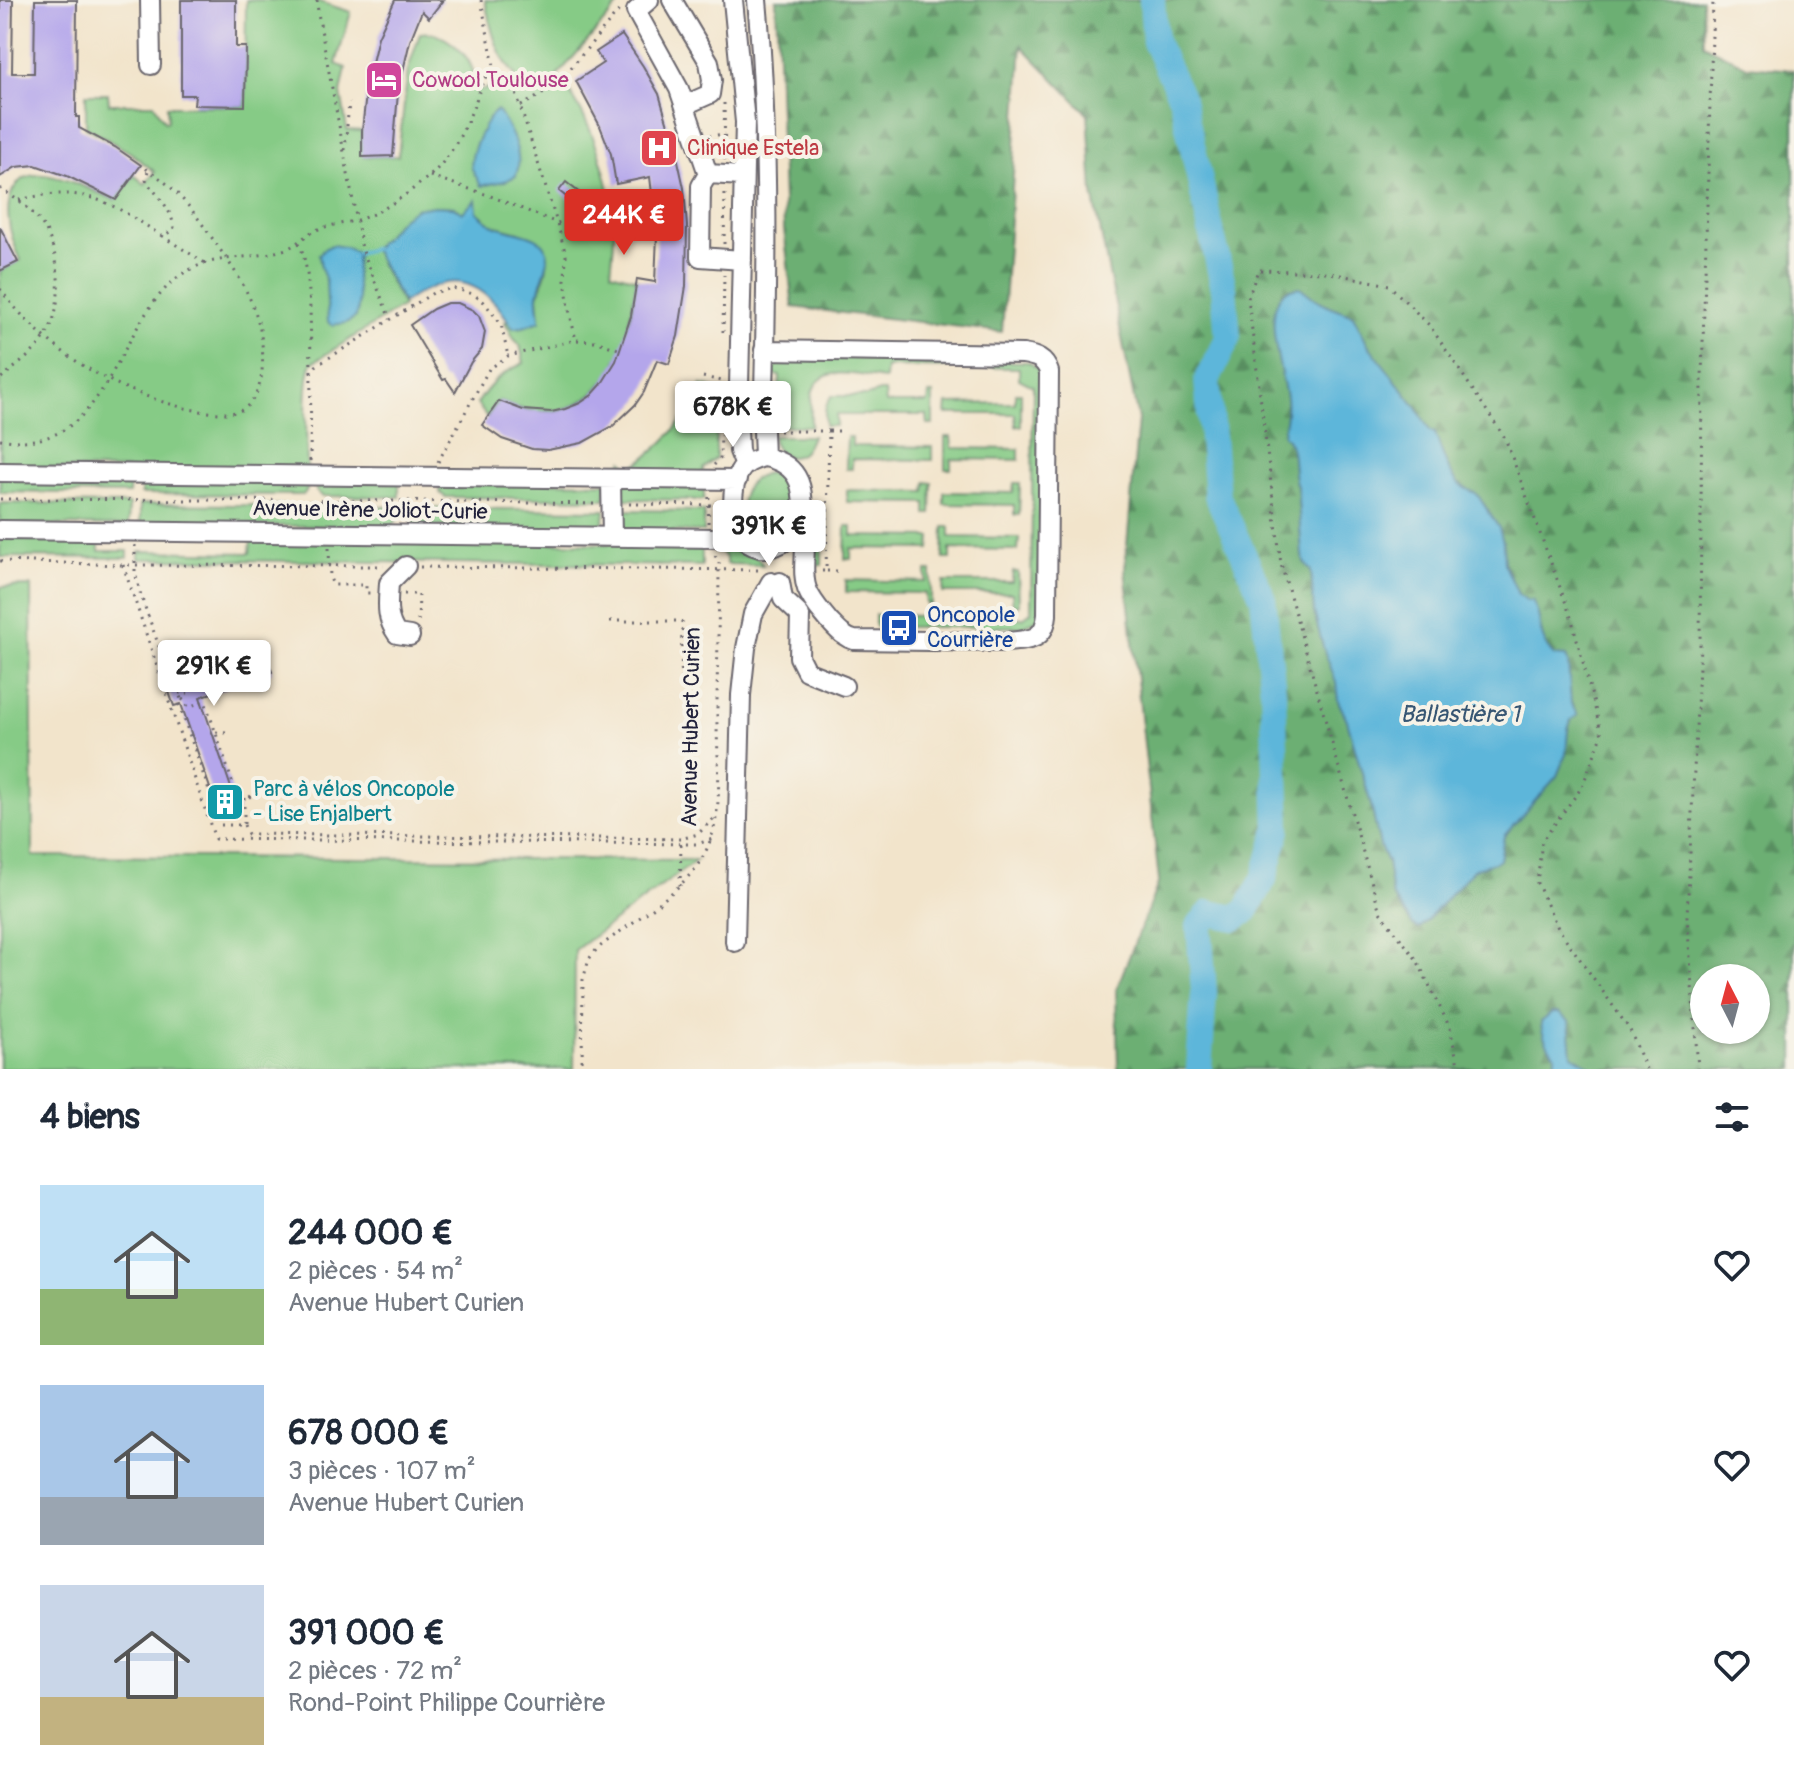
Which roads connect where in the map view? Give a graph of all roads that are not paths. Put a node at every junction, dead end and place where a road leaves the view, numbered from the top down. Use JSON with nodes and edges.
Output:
{"nodes":[{"id":1,"x":150,"y":0,"type":"edge"},
{"id":2,"x":649,"y":0,"type":"edge"},
{"id":3,"x":672,"y":0,"type":"edge"},
{"id":4,"x":733,"y":0,"type":"edge"},
{"id":5,"x":757,"y":0,"type":"edge"},
{"id":6,"x":151,"y":65,"type":"dead end"},
{"id":7,"x":685,"y":105,"type":"junction"},
{"id":8,"x":708,"y":174,"type":"junction"},
{"id":9,"x":743,"y":176,"type":"junction"},
{"id":10,"x":742,"y":260,"type":"junction"},
{"id":11,"x":764,"y":350,"type":"junction"},
{"id":12,"x":764,"y":457,"type":"junction"},
{"id":13,"x":0,"y":472,"type":"edge"},
{"id":14,"x":741,"y":473,"type":"junction"},
{"id":15,"x":611,"y":479,"type":"junction"},
{"id":16,"x":802,"y":524,"type":"junction"},
{"id":17,"x":0,"y":530,"type":"edge"},
{"id":18,"x":737,"y":531,"type":"junction"},
{"id":19,"x":612,"y":537,"type":"junction"},
{"id":20,"x":774,"y":547,"type":"junction"},
{"id":21,"x":406,"y":566,"type":"road end"},
{"id":22,"x":776,"y":578,"type":"junction"},
{"id":23,"x":410,"y":636,"type":"dead end"},
{"id":24,"x":844,"y":686,"type":"dead end"},
{"id":25,"x":735,"y":942,"type":"dead end"}],
"edges":[{"from":1,"to":6,"type":"street"},
{"from":2,"to":7,"type":"street"},
{"from":3,"to":7,"type":"street"},
{"from":4,"to":9,"type":"street"},
{"from":5,"to":11,"type":"street"},
{"from":7,"to":8,"type":"street"},
{"from":8,"to":9,"type":"street"},
{"from":8,"to":10,"type":"street"},
{"from":9,"to":10,"type":"street"},
{"from":10,"to":14,"type":"street"},
{"from":11,"to":12,"type":"street"},
{"from":11,"to":16,"type":"street"},
{"from":12,"to":14,"type":"street"},
{"from":12,"to":16,"type":"street"},
{"from":13,"to":15,"type":"street","name":"Avenue Irène Joliot-Curie"},
{"from":14,"to":15,"type":"street","name":"Avenue Irène Joliot-Curie"},
{"from":14,"to":18,"type":"street"},
{"from":15,"to":19,"type":"street"},
{"from":16,"to":20,"type":"street"},
{"from":17,"to":19,"type":"street","name":"Avenue Irène Joliot-Curie"},
{"from":18,"to":19,"type":"street","name":"Avenue Irène Joliot-Curie"},
{"from":18,"to":20,"type":"street"},
{"from":20,"to":22,"type":"street"},
{"from":21,"to":23,"type":"street"},
{"from":22,"to":24,"type":"street"},
{"from":22,"to":25,"type":"street"}]}
